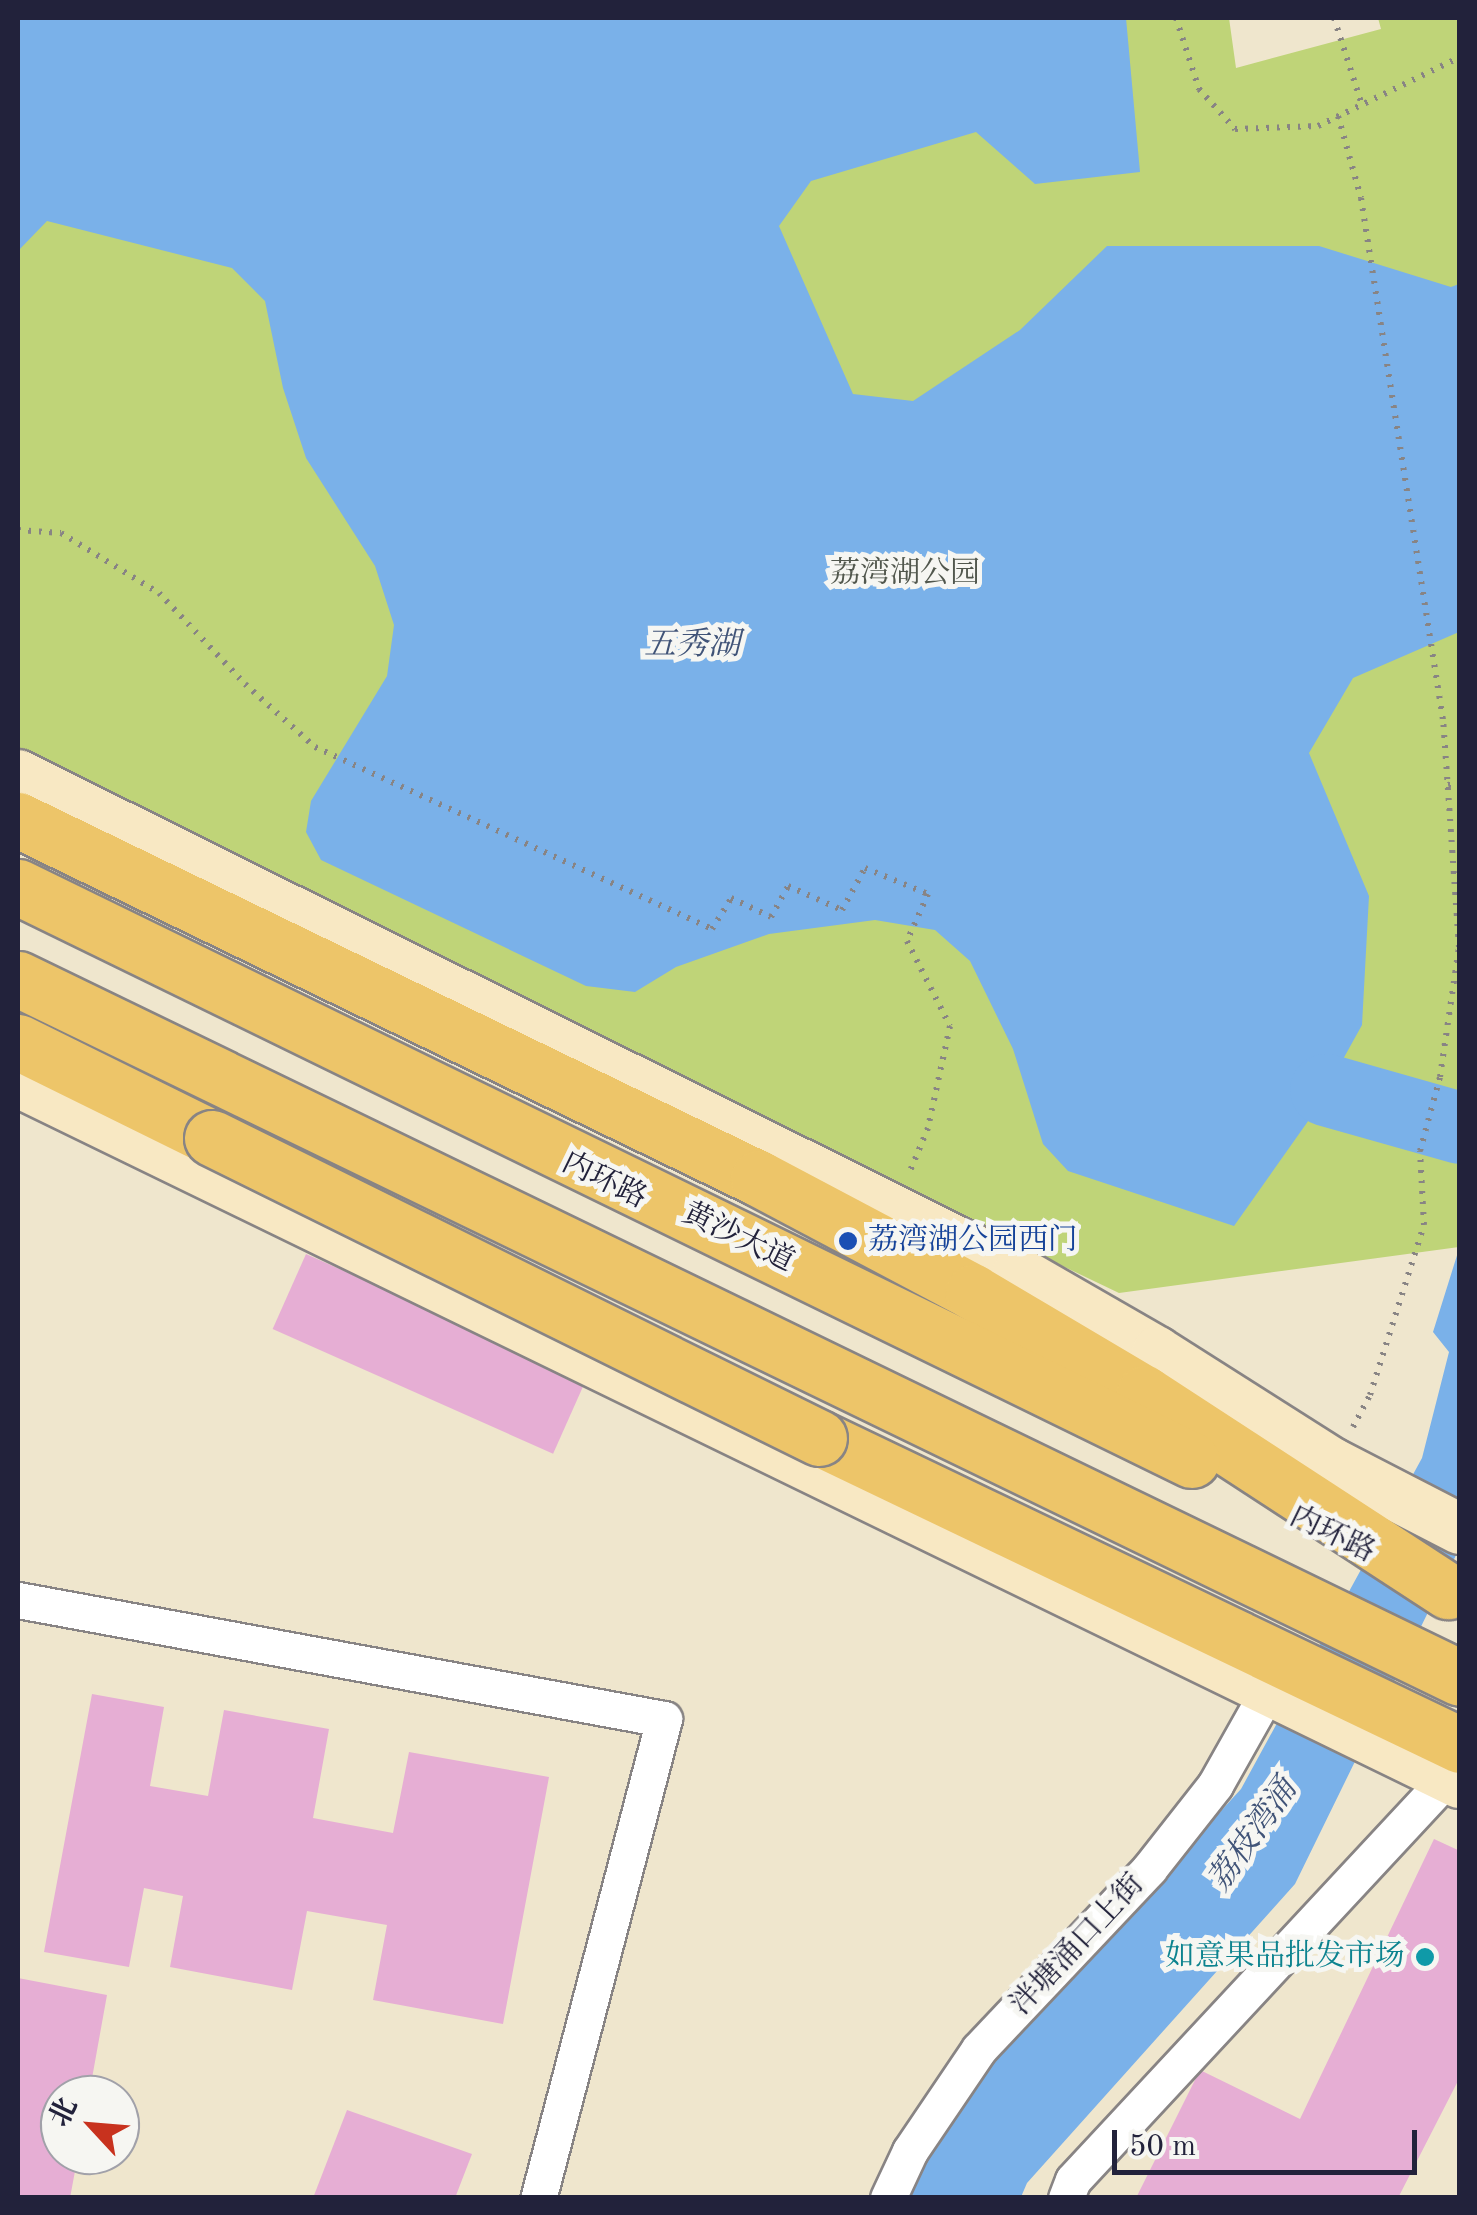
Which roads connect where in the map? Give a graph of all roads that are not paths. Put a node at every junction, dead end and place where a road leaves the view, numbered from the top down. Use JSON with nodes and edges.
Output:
{"nodes":[{"id":1,"x":18,"y":775,"type":"edge"},
{"id":2,"x":18,"y":820,"type":"edge"},
{"id":3,"x":18,"y":887,"type":"edge"},
{"id":4,"x":18,"y":897,"type":"edge"},
{"id":5,"x":18,"y":978,"type":"edge"},
{"id":6,"x":18,"y":989,"type":"edge"},
{"id":7,"x":18,"y":1042,"type":"edge"},
{"id":8,"x":18,"y":1082,"type":"edge"},
{"id":9,"x":678,"y":1306,"type":"junction"},
{"id":10,"x":638,"y":1385,"type":"junction"},
{"id":11,"x":1460,"y":1528,"type":"edge"},
{"id":12,"x":1454,"y":1590,"type":"edge"},
{"id":13,"x":18,"y":1600,"type":"edge"},
{"id":14,"x":1435,"y":1670,"type":"edge"},
{"id":15,"x":1460,"y":1686,"type":"edge"},
{"id":16,"x":1271,"y":1692,"type":"junction"},
{"id":17,"x":1450,"y":1769,"type":"edge"},
{"id":18,"x":540,"y":2197,"type":"edge"},
{"id":19,"x":888,"y":2198,"type":"edge"},
{"id":20,"x":1066,"y":2198,"type":"edge"}],
"edges":[{"from":1,"to":11,"type":"main road"},
{"from":2,"to":12,"type":"highway"},
{"from":3,"to":12,"type":"highway","name":"黄沙大道"},
{"from":4,"to":12,"type":"highway","name":"内环路"},
{"from":5,"to":14,"type":"highway"},
{"from":6,"to":9,"type":"highway"},
{"from":7,"to":17,"type":"highway","bridge":true},
{"from":8,"to":10,"type":"main road"},
{"from":9,"to":10,"type":"street"},
{"from":9,"to":14,"type":"highway"},
{"from":10,"to":16,"type":"main road"},
{"from":13,"to":18,"type":"street"},
{"from":14,"to":15,"type":"highway"},
{"from":16,"to":17,"type":"main road"},
{"from":16,"to":19,"type":"street","name":"泮塘涌口上街"},
{"from":17,"to":20,"type":"street"}]}
